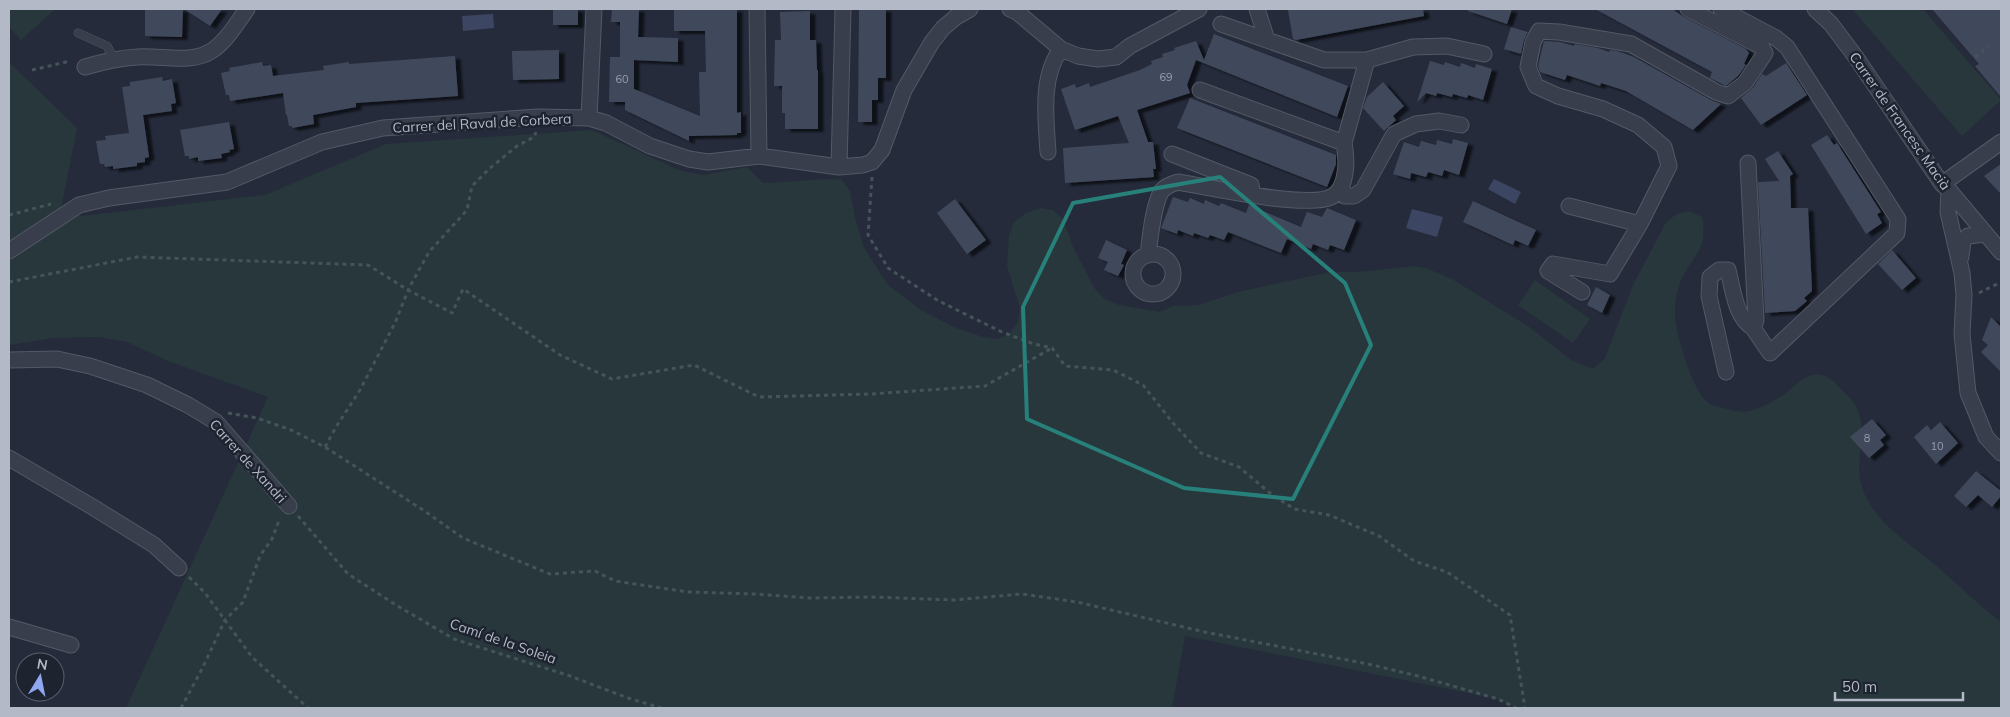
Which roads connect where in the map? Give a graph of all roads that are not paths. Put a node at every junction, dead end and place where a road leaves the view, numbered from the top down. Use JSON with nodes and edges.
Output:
{"nodes":[{"id":1,"x":247,"y":9,"type":"edge"},
{"id":2,"x":594,"y":9,"type":"edge"},
{"id":3,"x":757,"y":9,"type":"edge"},
{"id":4,"x":843,"y":9,"type":"edge"},
{"id":5,"x":970,"y":9,"type":"edge"},
{"id":6,"x":1010,"y":9,"type":"edge"},
{"id":7,"x":1199,"y":9,"type":"edge"},
{"id":8,"x":1257,"y":9,"type":"edge"},
{"id":9,"x":1688,"y":9,"type":"edge"},
{"id":10,"x":1721,"y":9,"type":"edge"},
{"id":11,"x":1815,"y":9,"type":"edge"},
{"id":12,"x":1221,"y":24,"type":"dead end"},
{"id":13,"x":78,"y":33,"type":"dead end"},
{"id":14,"x":1267,"y":40,"type":"junction"},
{"id":15,"x":1060,"y":50,"type":"junction"},
{"id":16,"x":1484,"y":54,"type":"dead end"},
{"id":17,"x":114,"y":59,"type":"junction"},
{"id":18,"x":1367,"y":60,"type":"junction"},
{"id":19,"x":84,"y":67,"type":"road end"},
{"id":20,"x":1200,"y":90,"type":"dead end"},
{"id":21,"x":589,"y":118,"type":"junction"},
{"id":22,"x":1462,"y":125,"type":"dead end"},
{"id":23,"x":2001,"y":142,"type":"edge"},
{"id":24,"x":1344,"y":143,"type":"junction"},
{"id":25,"x":1048,"y":152,"type":"dead end"},
{"id":26,"x":1172,"y":154,"type":"dead end"},
{"id":27,"x":759,"y":156,"type":"junction"},
{"id":28,"x":1748,"y":163,"type":"dead end"},
{"id":29,"x":839,"y":167,"type":"junction"},
{"id":30,"x":1341,"y":186,"type":"junction"},
{"id":31,"x":1946,"y":187,"type":"junction"},
{"id":32,"x":1253,"y":194,"type":"junction"},
{"id":33,"x":1570,"y":206,"type":"dead end"},
{"id":34,"x":1640,"y":224,"type":"junction"},
{"id":35,"x":1985,"y":234,"type":"junction"},
{"id":36,"x":9,"y":251,"type":"edge"},
{"id":37,"x":2001,"y":252,"type":"edge"},
{"id":38,"x":1148,"y":255,"type":"junction"},
{"id":39,"x":1960,"y":261,"type":"junction"},
{"id":40,"x":1582,"y":292,"type":"dead end"},
{"id":41,"x":1753,"y":328,"type":"junction"},
{"id":42,"x":9,"y":360,"type":"edge"},
{"id":43,"x":1726,"y":372,"type":"dead end"},
{"id":44,"x":2001,"y":453,"type":"edge"},
{"id":45,"x":9,"y":458,"type":"edge"},
{"id":46,"x":289,"y":506,"type":"road end"},
{"id":47,"x":179,"y":568,"type":"road end"},
{"id":48,"x":9,"y":627,"type":"edge"},
{"id":49,"x":71,"y":645,"type":"dead end"}],
"edges":[{"from":1,"to":17,"type":"street"},
{"from":2,"to":21,"type":"street"},
{"from":3,"to":27,"type":"street"},
{"from":4,"to":29,"type":"street"},
{"from":5,"to":29,"type":"street","name":"Carrer del Raval de Corbera"},
{"from":6,"to":15,"type":"street"},
{"from":7,"to":15,"type":"street"},
{"from":8,"to":14,"type":"street"},
{"from":9,"to":34,"type":"street"},
{"from":10,"to":41,"type":"street"},
{"from":11,"to":31,"type":"street","name":"Carrer de Francesc Macià"},
{"from":12,"to":14,"type":"street"},
{"from":13,"to":17,"type":"lane"},
{"from":14,"to":18,"type":"street"},
{"from":15,"to":25,"type":"street"},
{"from":16,"to":18,"type":"street"},
{"from":17,"to":19,"type":"street"},
{"from":18,"to":24,"type":"street"},
{"from":20,"to":24,"type":"street"},
{"from":21,"to":27,"type":"street","name":"Carrer del Raval de Corbera"},
{"from":21,"to":36,"type":"street","name":"Carrer del Raval de Corbera"},
{"from":22,"to":30,"type":"street"},
{"from":23,"to":31,"type":"street"},
{"from":24,"to":30,"type":"street"},
{"from":26,"to":32,"type":"street"},
{"from":27,"to":29,"type":"street","name":"Carrer del Raval de Corbera"},
{"from":28,"to":41,"type":"street"},
{"from":30,"to":32,"type":"street"},
{"from":31,"to":35,"type":"street","name":"Carrer de Francesc Macià"},
{"from":31,"to":39,"type":"street"},
{"from":32,"to":38,"type":"street"},
{"from":33,"to":34,"type":"street"},
{"from":34,"to":40,"type":"street"},
{"from":35,"to":37,"type":"street","name":"Carrer de Francesc Macià"},
{"from":35,"to":39,"type":"street"},
{"from":38,"to":38,"type":"street"},
{"from":39,"to":44,"type":"street"},
{"from":41,"to":43,"type":"street"},
{"from":42,"to":46,"type":"street","name":"Carrer de Xandri"},
{"from":45,"to":47,"type":"street"},
{"from":48,"to":49,"type":"street"}]}
